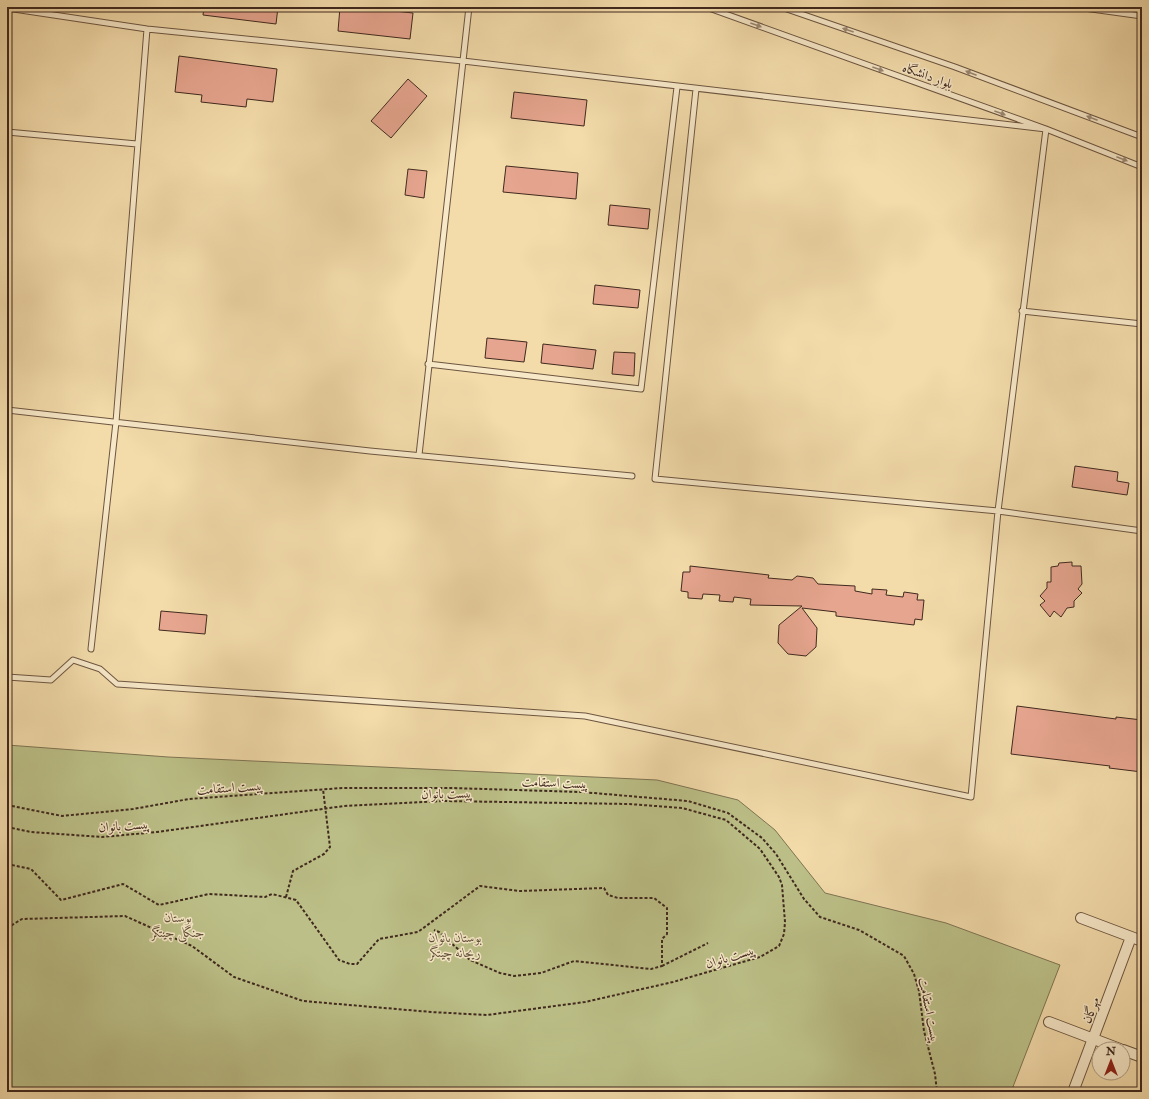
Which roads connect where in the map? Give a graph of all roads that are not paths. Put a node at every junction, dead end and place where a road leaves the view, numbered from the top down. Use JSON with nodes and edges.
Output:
{"nodes":[{"id":1,"x":469,"y":7,"type":"edge"},
{"id":2,"x":706,"y":7,"type":"edge"},
{"id":3,"x":781,"y":7,"type":"edge"},
{"id":4,"x":1077,"y":7,"type":"edge"},
{"id":5,"x":7,"y":8,"type":"edge"},
{"id":6,"x":798,"y":10,"type":"edge"},
{"id":7,"x":1142,"y":16,"type":"edge"},
{"id":8,"x":147,"y":29,"type":"junction"},
{"id":9,"x":462,"y":62,"type":"junction"},
{"id":10,"x":677,"y":87,"type":"junction"},
{"id":11,"x":696,"y":89,"type":"junction"},
{"id":12,"x":1046,"y":129,"type":"junction"},
{"id":13,"x":7,"y":132,"type":"edge"},
{"id":14,"x":1142,"y":137,"type":"edge"},
{"id":15,"x":137,"y":144,"type":"junction"},
{"id":16,"x":1142,"y":167,"type":"edge"},
{"id":17,"x":1022,"y":311,"type":"junction"},
{"id":18,"x":1142,"y":324,"type":"edge"},
{"id":19,"x":428,"y":364,"type":"junction"},
{"id":20,"x":7,"y":410,"type":"edge"},
{"id":21,"x":116,"y":422,"type":"junction"},
{"id":22,"x":419,"y":455,"type":"junction"},
{"id":23,"x":632,"y":476,"type":"dead end"},
{"id":24,"x":998,"y":511,"type":"junction"},
{"id":25,"x":1142,"y":531,"type":"edge"},
{"id":26,"x":91,"y":649,"type":"dead end"},
{"id":27,"x":7,"y":677,"type":"edge"},
{"id":28,"x":1081,"y":918,"type":"dead end"},
{"id":29,"x":1131,"y":936,"type":"junction"},
{"id":30,"x":1142,"y":941,"type":"edge"},
{"id":31,"x":1049,"y":1022,"type":"dead end"},
{"id":32,"x":1093,"y":1039,"type":"junction"},
{"id":33,"x":1098,"y":1041,"type":"edge"},
{"id":34,"x":1131,"y":1053,"type":"edge"},
{"id":35,"x":1142,"y":1057,"type":"edge"},
{"id":36,"x":1073,"y":1092,"type":"edge"}],
"edges":[{"from":1,"to":9,"type":"lane"},
{"from":2,"to":12,"type":"lane","name":"بلوار دانشگاه","one_way":true},
{"from":3,"to":6,"type":"lane","name":"بلوار دانشگاه"},
{"from":4,"to":7,"type":"lane"},
{"from":5,"to":8,"type":"lane"},
{"from":14,"to":6,"type":"lane","name":"بلوار دانشگاه","one_way":true},
{"from":8,"to":9,"type":"lane"},
{"from":8,"to":15,"type":"lane"},
{"from":9,"to":10,"type":"lane"},
{"from":9,"to":19,"type":"lane"},
{"from":10,"to":11,"type":"lane"},
{"from":10,"to":19,"type":"lane"},
{"from":11,"to":12,"type":"lane"},
{"from":11,"to":24,"type":"lane"},
{"from":12,"to":16,"type":"lane","name":"بلوار دانشگاه","one_way":true},
{"from":12,"to":17,"type":"lane"},
{"from":13,"to":15,"type":"lane"},
{"from":15,"to":21,"type":"lane"},
{"from":17,"to":18,"type":"lane"},
{"from":17,"to":24,"type":"lane"},
{"from":19,"to":22,"type":"lane"},
{"from":20,"to":21,"type":"lane"},
{"from":21,"to":22,"type":"lane"},
{"from":21,"to":26,"type":"lane"},
{"from":22,"to":23,"type":"lane"},
{"from":24,"to":25,"type":"lane"},
{"from":24,"to":27,"type":"lane"},
{"from":28,"to":29,"type":"street"},
{"from":29,"to":30,"type":"street"},
{"from":29,"to":32,"type":"street","name":"مهرگان"},
{"from":31,"to":32,"type":"street"},
{"from":32,"to":33,"type":"street"},
{"from":32,"to":36,"type":"street","name":"مهرگان"},
{"from":34,"to":35,"type":"street"}]}
